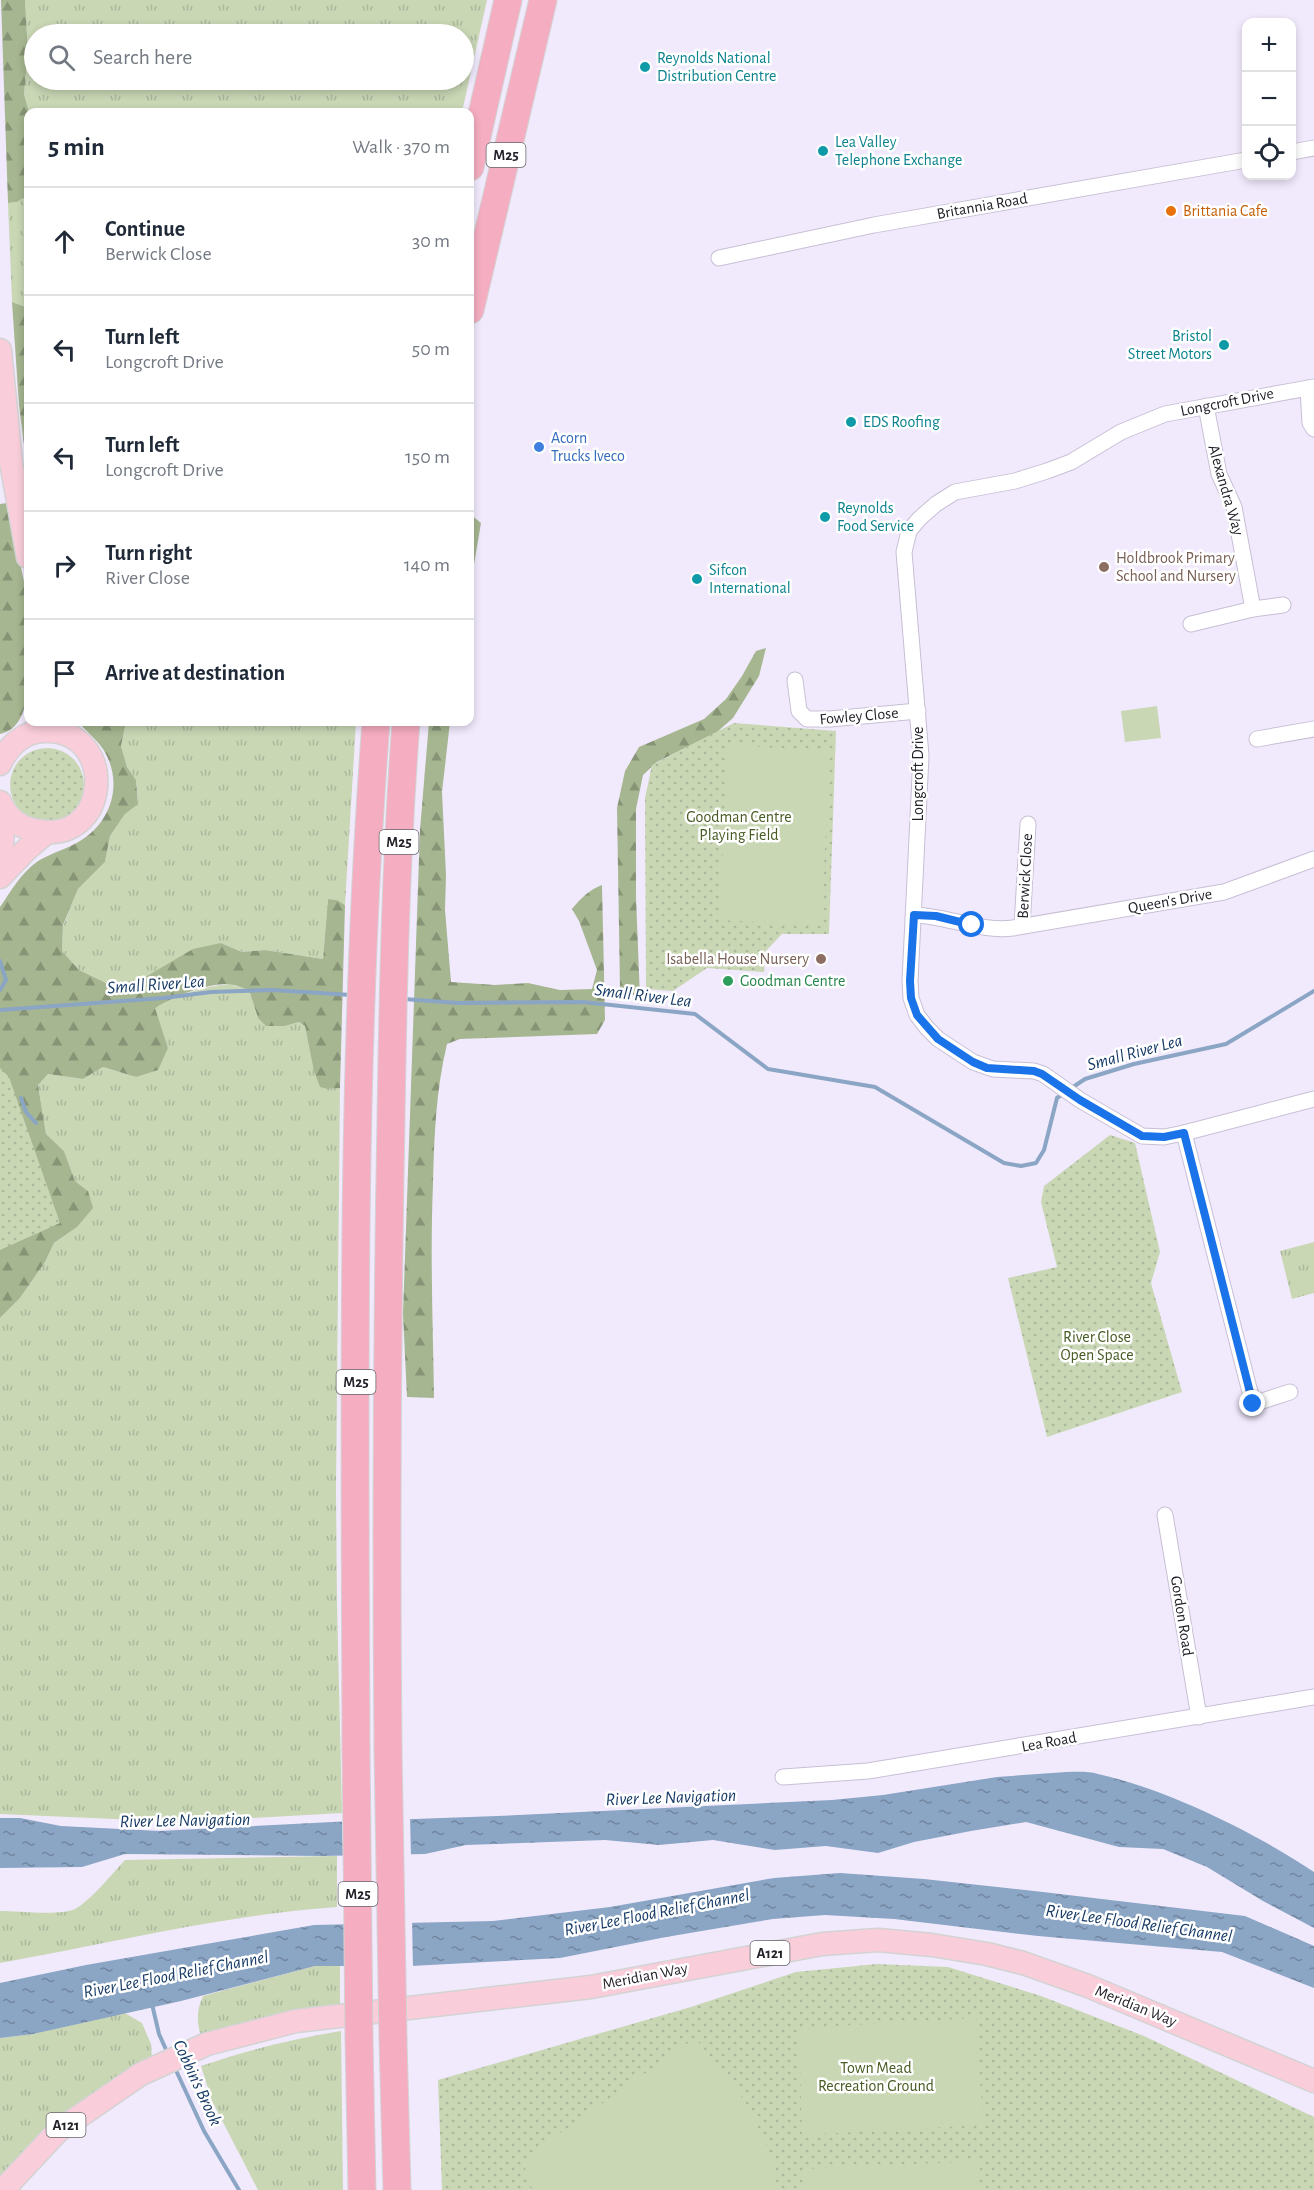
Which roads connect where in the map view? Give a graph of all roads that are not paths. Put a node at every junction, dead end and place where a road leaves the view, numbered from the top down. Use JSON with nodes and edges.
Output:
{"nodes":[{"id":1,"x":508,"y":0,"type":"edge"},
{"id":2,"x":543,"y":0,"type":"edge"},
{"id":3,"x":1314,"y":148,"type":"edge"},
{"id":4,"x":474,"y":149,"type":"edge"},
{"id":5,"x":1296,"y":151,"type":"edge"},
{"id":6,"x":1242,"y":161,"type":"edge"},
{"id":7,"x":719,"y":258,"type":"dead end"},
{"id":8,"x":474,"y":293,"type":"edge"},
{"id":9,"x":0,"y":350,"type":"edge"},
{"id":10,"x":1311,"y":388,"type":"edge"},
{"id":11,"x":1206,"y":406,"type":"junction"},
{"id":12,"x":1314,"y":429,"type":"edge"},
{"id":13,"x":24,"y":534,"type":"edge"},
{"id":14,"x":1284,"y":605,"type":"dead end"},
{"id":15,"x":1253,"y":609,"type":"junction"},
{"id":16,"x":1191,"y":624,"type":"dead end"},
{"id":17,"x":795,"y":680,"type":"dead end"},
{"id":18,"x":918,"y":711,"type":"junction"},
{"id":19,"x":54,"y":726,"type":"edge"},
{"id":20,"x":376,"y":726,"type":"edge"},
{"id":21,"x":406,"y":726,"type":"edge"},
{"id":22,"x":1314,"y":729,"type":"edge"},
{"id":23,"x":1257,"y":739,"type":"dead end"},
{"id":24,"x":11,"y":744,"type":"edge"},
{"id":25,"x":2,"y":806,"type":"edge"},
{"id":26,"x":1028,"y":824,"type":"dead end"},
{"id":27,"x":46,"y":833,"type":"junction"},
{"id":28,"x":1314,"y":859,"type":"edge"},
{"id":29,"x":3,"y":873,"type":"edge"},
{"id":30,"x":914,"y":915,"type":"junction"},
{"id":31,"x":1022,"y":926,"type":"junction"},
{"id":32,"x":1314,"y":1099,"type":"edge"},
{"id":33,"x":1184,"y":1133,"type":"junction"},
{"id":34,"x":1290,"y":1392,"type":"dead end"},
{"id":35,"x":1165,"y":1515,"type":"dead end"},
{"id":36,"x":1314,"y":1697,"type":"edge"},
{"id":37,"x":1199,"y":1717,"type":"junction"},
{"id":38,"x":783,"y":1777,"type":"dead end"},
{"id":39,"x":1314,"y":2080,"type":"edge"},
{"id":40,"x":3,"y":2190,"type":"edge"},
{"id":41,"x":363,"y":2190,"type":"edge"},
{"id":42,"x":397,"y":2190,"type":"edge"}],
"edges":[{"from":1,"to":4,"type":"highway","number":"M25"},
{"from":2,"to":8,"type":"highway","number":"M25"},
{"from":3,"to":5,"type":"street"},
{"from":6,"to":7,"type":"street","name":"Britannia Road"},
{"from":9,"to":13,"type":"main road"},
{"from":10,"to":11,"type":"street","name":"Longcroft Drive"},
{"from":10,"to":12,"type":"street"},
{"from":11,"to":15,"type":"street","name":"Alexandra Way"},
{"from":11,"to":18,"type":"street","name":"Longcroft Drive"},
{"from":14,"to":15,"type":"street"},
{"from":15,"to":16,"type":"street"},
{"from":17,"to":18,"type":"street","name":"Fowley Close"},
{"from":18,"to":30,"type":"street","name":"Longcroft Drive"},
{"from":19,"to":24,"type":"main road"},
{"from":19,"to":27,"type":"main road"},
{"from":20,"to":41,"type":"highway","number":"M25","bridge":true},
{"from":21,"to":42,"type":"highway","number":"M25","bridge":true},
{"from":22,"to":23,"type":"street"},
{"from":25,"to":27,"type":"main road"},
{"from":25,"to":29,"type":"main road"},
{"from":26,"to":31,"type":"street","name":"Berwick Close"},
{"from":27,"to":29,"type":"main road"},
{"from":28,"to":31,"type":"street","name":"Queen's Drive"},
{"from":30,"to":31,"type":"street","name":"Berwick Close"},
{"from":30,"to":33,"type":"street","name":"Longcroft Drive"},
{"from":32,"to":33,"type":"street","name":"Longcroft Drive"},
{"from":33,"to":34,"type":"street"},
{"from":35,"to":37,"type":"street","name":"Gordon Road"},
{"from":36,"to":37,"type":"street","name":"Lea Road"},
{"from":37,"to":38,"type":"street","name":"Lea Road"},
{"from":39,"to":40,"type":"main road","name":"Meridian Way","number":"A121"}]}
